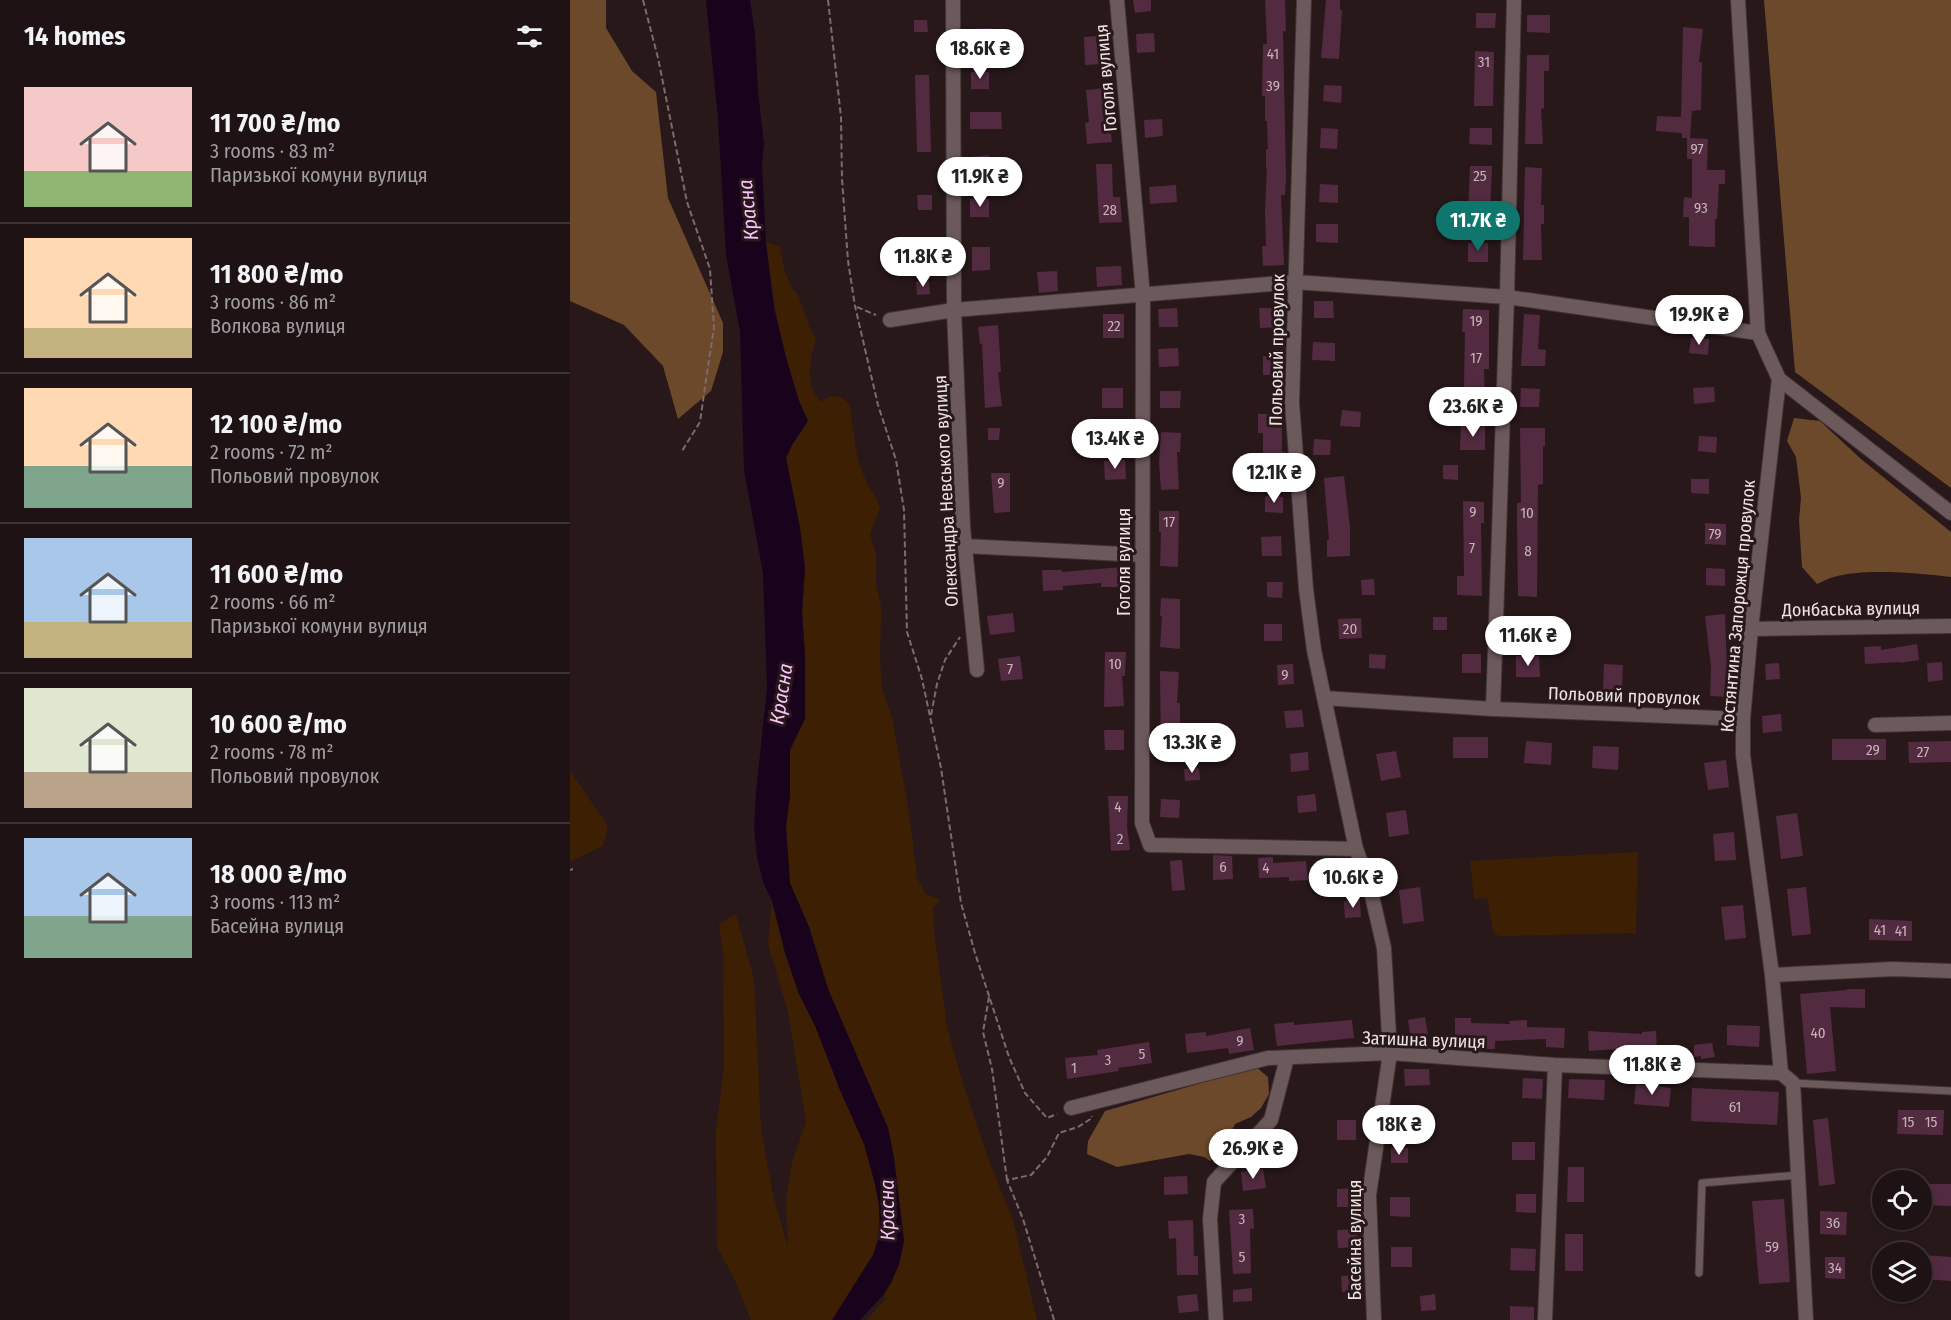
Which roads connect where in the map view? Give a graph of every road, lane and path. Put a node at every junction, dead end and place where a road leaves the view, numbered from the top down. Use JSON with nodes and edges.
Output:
{"nodes":[{"id":1,"x":642,"y":0,"type":"edge"},
{"id":2,"x":828,"y":0,"type":"edge"},
{"id":3,"x":953,"y":0,"type":"edge"},
{"id":4,"x":1117,"y":0,"type":"edge"},
{"id":5,"x":1304,"y":0,"type":"edge"},
{"id":6,"x":1514,"y":0,"type":"edge"},
{"id":7,"x":1738,"y":0,"type":"edge"},
{"id":8,"x":1295,"y":282,"type":"junction"},
{"id":9,"x":1143,"y":296,"type":"junction"},
{"id":10,"x":1507,"y":297,"type":"junction"},
{"id":11,"x":855,"y":306,"type":"junction"},
{"id":12,"x":954,"y":310,"type":"junction"},
{"id":13,"x":890,"y":320,"type":"joint"},
{"id":14,"x":1758,"y":333,"type":"junction"},
{"id":15,"x":1779,"y":379,"type":"junction"},
{"id":16,"x":682,"y":451,"type":"dead end"},
{"id":17,"x":1951,"y":513,"type":"edge"},
{"id":18,"x":965,"y":546,"type":"junction"},
{"id":19,"x":1142,"y":555,"type":"junction"},
{"id":20,"x":971,"y":616,"type":"junction"},
{"id":21,"x":1951,"y":626,"type":"edge"},
{"id":22,"x":1751,"y":629,"type":"junction"},
{"id":23,"x":977,"y":670,"type":"dead end"},
{"id":24,"x":1324,"y":698,"type":"junction"},
{"id":25,"x":1493,"y":710,"type":"junction"},
{"id":26,"x":930,"y":717,"type":"junction"},
{"id":27,"x":1743,"y":719,"type":"junction"},
{"id":28,"x":1951,"y":723,"type":"edge"},
{"id":29,"x":1875,"y":725,"type":"dead end"},
{"id":30,"x":1356,"y":849,"type":"junction"},
{"id":31,"x":1951,"y":971,"type":"edge"},
{"id":32,"x":1772,"y":975,"type":"junction"},
{"id":33,"x":989,"y":996,"type":"junction"},
{"id":34,"x":1390,"y":1053,"type":"junction"},
{"id":35,"x":1287,"y":1058,"type":"junction"},
{"id":36,"x":1555,"y":1065,"type":"junction"},
{"id":37,"x":1781,"y":1073,"type":"junction"},
{"id":38,"x":1793,"y":1083,"type":"junction"},
{"id":39,"x":1951,"y":1091,"type":"edge"},
{"id":40,"x":1091,"y":1102,"type":"junction"},
{"id":41,"x":1071,"y":1108,"type":"joint"},
{"id":42,"x":1798,"y":1175,"type":"junction"},
{"id":43,"x":1007,"y":1180,"type":"junction"},
{"id":44,"x":1699,"y":1273,"type":"dead end"},
{"id":45,"x":1054,"y":1320,"type":"edge"},
{"id":46,"x":1216,"y":1320,"type":"edge"},
{"id":47,"x":1374,"y":1320,"type":"edge"},
{"id":48,"x":1545,"y":1320,"type":"edge"},
{"id":49,"x":1806,"y":1320,"type":"edge"}],
"edges":[{"from":1,"to":16,"type":"path"},
{"from":2,"to":11,"type":"path"},
{"from":3,"to":12,"type":"street","name":"Олександра Невського вулиця"},
{"from":4,"to":9,"type":"street","name":"Гоголя вулиця"},
{"from":5,"to":8,"type":"street","name":"Польовий провулок"},
{"from":6,"to":10,"type":"street"},
{"from":7,"to":14,"type":"street"},
{"from":8,"to":9,"type":"street"},
{"from":8,"to":10,"type":"street"},
{"from":8,"to":24,"type":"street","name":"Польовий провулок"},
{"from":9,"to":12,"type":"street"},
{"from":9,"to":19,"type":"street","name":"Гоголя вулиця"},
{"from":10,"to":14,"type":"street"},
{"from":10,"to":25,"type":"street"},
{"from":11,"to":13,"type":"path"},
{"from":11,"to":26,"type":"path"},
{"from":12,"to":13,"type":"street"},
{"from":12,"to":18,"type":"street","name":"Олександра Невського вулиця"},
{"from":14,"to":15,"type":"street"},
{"from":15,"to":17,"type":"street"},
{"from":15,"to":22,"type":"street","name":"Костянтина Запорожця провулок"},
{"from":18,"to":19,"type":"street"},
{"from":18,"to":20,"type":"street","name":"Олександра Невського вулиця"},
{"from":19,"to":30,"type":"street","name":"Гоголя вулиця"},
{"from":20,"to":23,"type":"street","name":"Олександра Невського вулиця"},
{"from":20,"to":26,"type":"path"},
{"from":21,"to":22,"type":"street","name":"Донбаська вулиця"},
{"from":22,"to":27,"type":"street","name":"Костянтина Запорожця провулок"},
{"from":24,"to":25,"type":"street","name":"Польовий провулок"},
{"from":24,"to":30,"type":"street","name":"Польовий провулок"},
{"from":25,"to":27,"type":"street","name":"Польовий провулок"},
{"from":26,"to":33,"type":"path"},
{"from":27,"to":32,"type":"street","name":"Костянтина Запорожця провулок"},
{"from":28,"to":29,"type":"street"},
{"from":30,"to":34,"type":"street","name":"Польовий провулок"},
{"from":31,"to":32,"type":"street"},
{"from":32,"to":37,"type":"street","name":"Костянтина Запорожця провулок"},
{"from":33,"to":41,"type":"path"},
{"from":33,"to":43,"type":"path"},
{"from":34,"to":35,"type":"street","name":"Затишна вулиця"},
{"from":34,"to":36,"type":"street","name":"Затишна вулиця"},
{"from":34,"to":47,"type":"street","name":"Басейна вулиця"},
{"from":35,"to":40,"type":"street","name":"Затишна вулиця"},
{"from":35,"to":46,"type":"street"},
{"from":36,"to":37,"type":"street","name":"Затишна вулиця"},
{"from":36,"to":48,"type":"street"},
{"from":37,"to":38,"type":"street"},
{"from":38,"to":39,"type":"lane"},
{"from":38,"to":42,"type":"street"},
{"from":40,"to":41,"type":"street","name":"Затишна вулиця"},
{"from":40,"to":43,"type":"path"},
{"from":42,"to":44,"type":"lane"},
{"from":42,"to":49,"type":"street"},
{"from":43,"to":45,"type":"path"}]}
